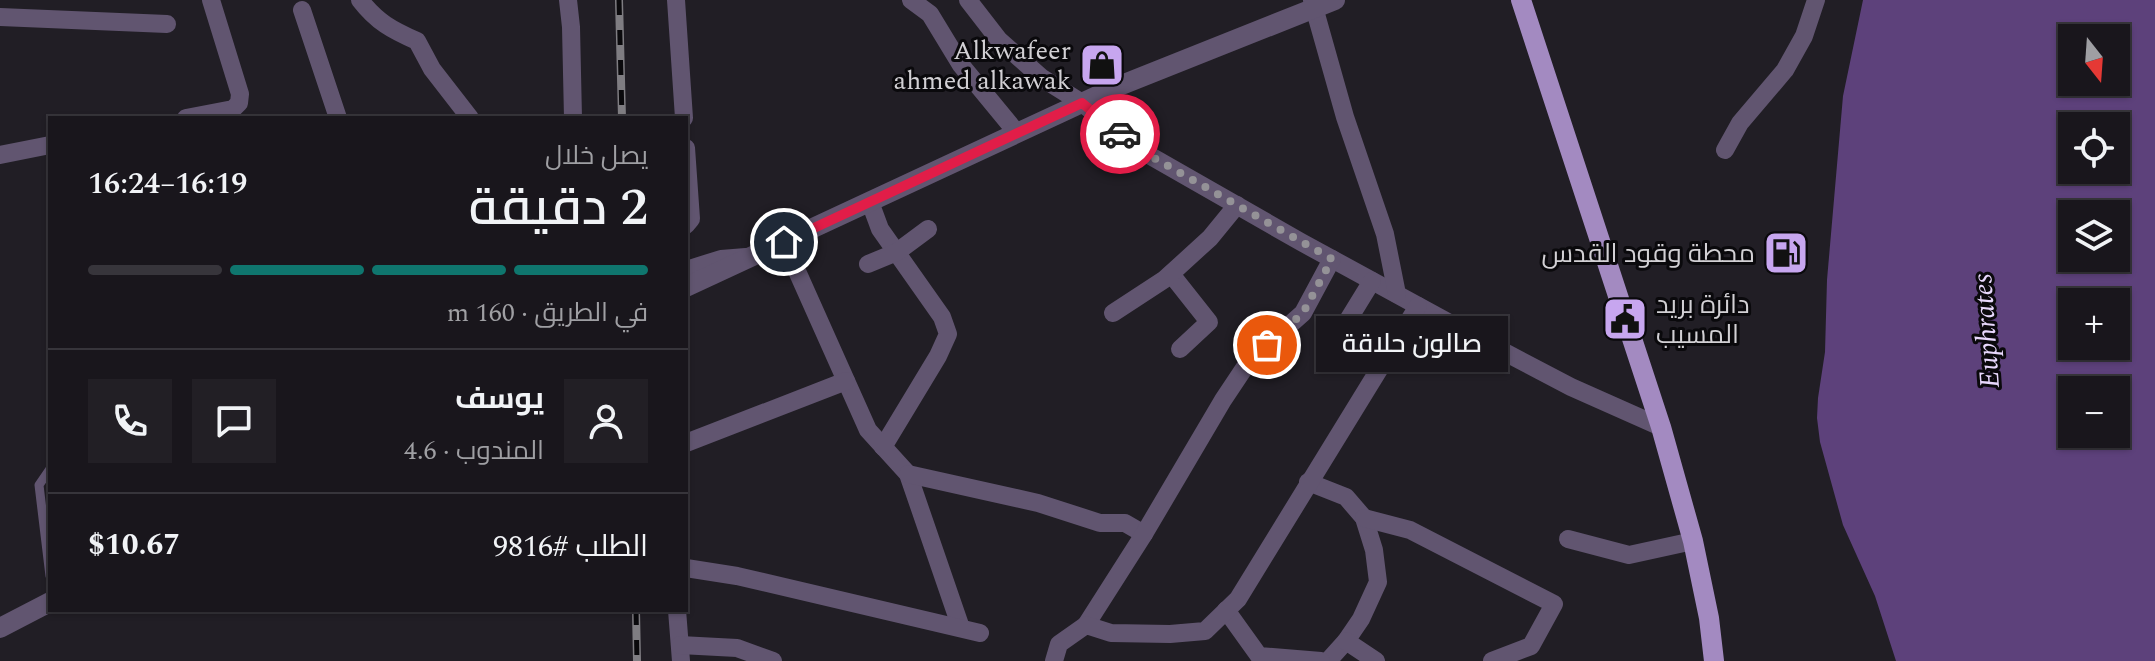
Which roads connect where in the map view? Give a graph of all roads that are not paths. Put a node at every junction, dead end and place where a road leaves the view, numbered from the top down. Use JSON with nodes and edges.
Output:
{"nodes":[{"id":1,"x":211,"y":0,"type":"edge"},
{"id":2,"x":360,"y":0,"type":"edge"},
{"id":3,"x":568,"y":0,"type":"edge"},
{"id":4,"x":676,"y":0,"type":"edge"},
{"id":5,"x":911,"y":0,"type":"edge"},
{"id":6,"x":968,"y":0,"type":"edge"},
{"id":7,"x":1335,"y":0,"type":"edge"},
{"id":8,"x":1521,"y":0,"type":"edge"},
{"id":9,"x":1816,"y":0,"type":"edge"},
{"id":10,"x":1313,"y":4,"type":"edge"},
{"id":11,"x":302,"y":10,"type":"dead end"},
{"id":12,"x":0,"y":17,"type":"edge"},
{"id":13,"x":167,"y":24,"type":"dead end"},
{"id":14,"x":1082,"y":103,"type":"junction"},
{"id":15,"x":196,"y":116,"type":"edge"},
{"id":16,"x":337,"y":116,"type":"edge"},
{"id":17,"x":468,"y":116,"type":"edge"},
{"id":18,"x":573,"y":116,"type":"edge"},
{"id":19,"x":684,"y":116,"type":"edge"},
{"id":20,"x":1017,"y":133,"type":"junction"},
{"id":21,"x":48,"y":145,"type":"edge"},
{"id":22,"x":1725,"y":150,"type":"dead end"},
{"id":23,"x":0,"y":155,"type":"edge"},
{"id":24,"x":688,"y":176,"type":"edge"},
{"id":25,"x":870,"y":202,"type":"junction"},
{"id":26,"x":1237,"y":205,"type":"junction"},
{"id":27,"x":688,"y":223,"type":"edge"},
{"id":28,"x":928,"y":229,"type":"dead end"},
{"id":29,"x":784,"y":242,"type":"junction"},
{"id":30,"x":897,"y":252,"type":"junction"},
{"id":31,"x":1332,"y":259,"type":"junction"},
{"id":32,"x":868,"y":264,"type":"dead end"},
{"id":33,"x":1171,"y":274,"type":"junction"},
{"id":34,"x":692,"y":278,"type":"edge"},
{"id":35,"x":1372,"y":281,"type":"junction"},
{"id":36,"x":1397,"y":294,"type":"junction"},
{"id":37,"x":1418,"y":306,"type":"junction"},
{"id":38,"x":1113,"y":313,"type":"dead end"},
{"id":39,"x":1180,"y":349,"type":"dead end"},
{"id":40,"x":1329,"y":351,"type":"dead end"},
{"id":41,"x":846,"y":381,"type":"junction"},
{"id":42,"x":1661,"y":427,"type":"junction"},
{"id":43,"x":688,"y":442,"type":"edge"},
{"id":44,"x":883,"y":447,"type":"junction"},
{"id":45,"x":48,"y":472,"type":"edge"},
{"id":46,"x":908,"y":474,"type":"junction"},
{"id":47,"x":1308,"y":482,"type":"junction"},
{"id":48,"x":1364,"y":518,"type":"junction"},
{"id":49,"x":1144,"y":534,"type":"junction"},
{"id":50,"x":1568,"y":539,"type":"dead end"},
{"id":51,"x":1693,"y":541,"type":"junction"},
{"id":52,"x":48,"y":559,"type":"edge"},
{"id":53,"x":688,"y":568,"type":"edge"},
{"id":54,"x":48,"y":603,"type":"edge"},
{"id":55,"x":1226,"y":610,"type":"junction"},
{"id":56,"x":677,"y":612,"type":"edge"},
{"id":57,"x":1086,"y":625,"type":"junction"},
{"id":58,"x":0,"y":628,"type":"edge"},
{"id":59,"x":1346,"y":641,"type":"junction"},
{"id":60,"x":681,"y":653,"type":"edge"},
{"id":61,"x":773,"y":661,"type":"edge"},
{"id":62,"x":1054,"y":661,"type":"edge"},
{"id":63,"x":1321,"y":661,"type":"edge"},
{"id":64,"x":1328,"y":661,"type":"edge"},
{"id":65,"x":1376,"y":661,"type":"edge"},
{"id":66,"x":1492,"y":661,"type":"edge"},
{"id":67,"x":1714,"y":661,"type":"edge"}],
"edges":[{"from":1,"to":15,"type":"street"},
{"from":2,"to":17,"type":"street"},
{"from":3,"to":18,"type":"street"},
{"from":4,"to":19,"type":"street"},
{"from":5,"to":20,"type":"street"},
{"from":6,"to":14,"type":"street"},
{"from":7,"to":10,"type":"street"},
{"from":8,"to":42,"type":"main road"},
{"from":9,"to":22,"type":"street"},
{"from":10,"to":14,"type":"street"},
{"from":10,"to":36,"type":"street"},
{"from":11,"to":16,"type":"street"},
{"from":12,"to":13,"type":"street"},
{"from":14,"to":20,"type":"street"},
{"from":14,"to":26,"type":"street"},
{"from":20,"to":25,"type":"street"},
{"from":21,"to":23,"type":"street"},
{"from":24,"to":27,"type":"street"},
{"from":25,"to":29,"type":"street"},
{"from":25,"to":30,"type":"street"},
{"from":26,"to":31,"type":"street"},
{"from":26,"to":33,"type":"street"},
{"from":28,"to":30,"type":"street"},
{"from":29,"to":34,"type":"street"},
{"from":29,"to":41,"type":"street"},
{"from":30,"to":32,"type":"street"},
{"from":30,"to":44,"type":"street"},
{"from":31,"to":35,"type":"street"},
{"from":31,"to":49,"type":"street"},
{"from":33,"to":38,"type":"street"},
{"from":33,"to":39,"type":"street"},
{"from":35,"to":36,"type":"street"},
{"from":35,"to":40,"type":"street"},
{"from":36,"to":37,"type":"street"},
{"from":37,"to":42,"type":"street"},
{"from":37,"to":47,"type":"street"},
{"from":41,"to":43,"type":"street"},
{"from":41,"to":44,"type":"street"},
{"from":42,"to":51,"type":"main road"},
{"from":44,"to":46,"type":"street"},
{"from":45,"to":52,"type":"lane"},
{"from":46,"to":49,"type":"street"},
{"from":46,"to":53,"type":"street"},
{"from":47,"to":48,"type":"street"},
{"from":47,"to":55,"type":"street"},
{"from":48,"to":59,"type":"street"},
{"from":48,"to":66,"type":"street"},
{"from":49,"to":57,"type":"street"},
{"from":50,"to":51,"type":"street"},
{"from":51,"to":67,"type":"main road"},
{"from":54,"to":58,"type":"street"},
{"from":55,"to":57,"type":"street"},
{"from":55,"to":63,"type":"street"},
{"from":56,"to":60,"type":"street"},
{"from":57,"to":62,"type":"street"},
{"from":59,"to":64,"type":"street"},
{"from":59,"to":65,"type":"street"},
{"from":60,"to":61,"type":"street"}]}
